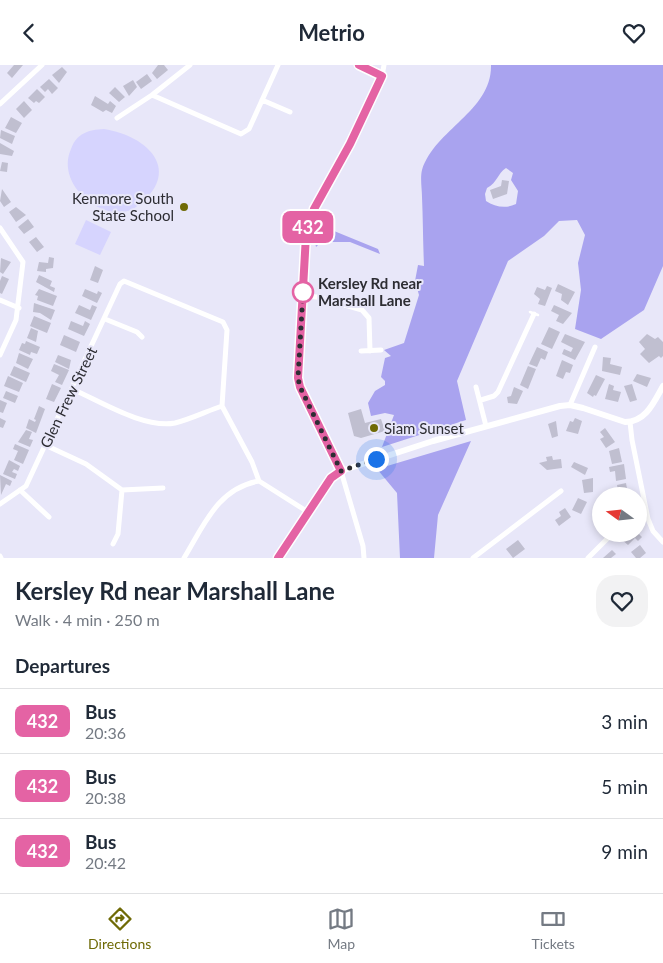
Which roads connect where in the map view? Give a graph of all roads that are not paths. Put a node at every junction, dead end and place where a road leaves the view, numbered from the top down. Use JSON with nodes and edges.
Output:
{"nodes":[{"id":1,"x":42,"y":65,"type":"edge"},
{"id":2,"x":190,"y":65,"type":"edge"},
{"id":3,"x":278,"y":65,"type":"edge"},
{"id":4,"x":359,"y":65,"type":"edge"},
{"id":5,"x":384,"y":65,"type":"edge"},
{"id":6,"x":382,"y":76,"type":"junction"},
{"id":7,"x":152,"y":95,"type":"junction"},
{"id":8,"x":262,"y":100,"type":"junction"},
{"id":9,"x":0,"y":104,"type":"edge"},
{"id":10,"x":290,"y":112,"type":"dead end"},
{"id":11,"x":117,"y":118,"type":"dead end"},
{"id":12,"x":0,"y":228,"type":"edge"},
{"id":13,"x":303,"y":296,"type":"junction"},
{"id":14,"x":0,"y":300,"type":"edge"},
{"id":15,"x":19,"y":308,"type":"junction"},
{"id":16,"x":534,"y":314,"type":"dead end"},
{"id":17,"x":105,"y":319,"type":"junction"},
{"id":18,"x":142,"y":337,"type":"dead end"},
{"id":19,"x":595,"y":347,"type":"dead end"},
{"id":20,"x":381,"y":350,"type":"dead end"},
{"id":21,"x":361,"y":351,"type":"dead end"},
{"id":22,"x":370,"y":351,"type":"junction"},
{"id":23,"x":0,"y":355,"type":"edge"},
{"id":24,"x":663,"y":386,"type":"edge"},
{"id":25,"x":476,"y":387,"type":"dead end"},
{"id":26,"x":72,"y":389,"type":"junction"},
{"id":27,"x":480,"y":400,"type":"junction"},
{"id":28,"x":570,"y":405,"type":"junction"},
{"id":29,"x":222,"y":406,"type":"junction"},
{"id":30,"x":630,"y":422,"type":"junction"},
{"id":31,"x":486,"y":426,"type":"junction"},
{"id":32,"x":45,"y":445,"type":"junction"},
{"id":33,"x":341,"y":471,"type":"junction"},
{"id":34,"x":259,"y":481,"type":"junction"},
{"id":35,"x":642,"y":487,"type":"edge"},
{"id":36,"x":163,"y":488,"type":"dead end"},
{"id":37,"x":122,"y":489,"type":"junction"},
{"id":38,"x":20,"y":490,"type":"junction"},
{"id":39,"x":561,"y":491,"type":"dead end"},
{"id":40,"x":0,"y":504,"type":"edge"},
{"id":41,"x":308,"y":512,"type":"junction"},
{"id":42,"x":648,"y":515,"type":"edge"},
{"id":43,"x":49,"y":517,"type":"dead end"},
{"id":44,"x":663,"y":542,"type":"edge"},
{"id":45,"x":603,"y":543,"type":"edge"},
{"id":46,"x":113,"y":545,"type":"dead end"},
{"id":47,"x":184,"y":558,"type":"edge"},
{"id":48,"x":278,"y":558,"type":"edge"},
{"id":49,"x":364,"y":558,"type":"edge"},
{"id":50,"x":473,"y":558,"type":"edge"},
{"id":51,"x":588,"y":558,"type":"edge"}],
"edges":[{"from":1,"to":9,"type":"street"},
{"from":2,"to":7,"type":"street"},
{"from":3,"to":8,"type":"street"},
{"from":4,"to":6,"type":"street"},
{"from":5,"to":6,"type":"street"},
{"from":6,"to":13,"type":"street"},
{"from":7,"to":8,"type":"street"},
{"from":7,"to":11,"type":"street"},
{"from":8,"to":10,"type":"street"},
{"from":12,"to":15,"type":"street"},
{"from":13,"to":22,"type":"street"},
{"from":13,"to":33,"type":"street"},
{"from":14,"to":15,"type":"street"},
{"from":15,"to":23,"type":"street"},
{"from":16,"to":27,"type":"street"},
{"from":17,"to":18,"type":"street"},
{"from":17,"to":26,"type":"street","name":"Glen Frew Street"},
{"from":17,"to":29,"type":"street","name":"Glen Frew Street"},
{"from":19,"to":28,"type":"street"},
{"from":20,"to":22,"type":"street"},
{"from":21,"to":22,"type":"street"},
{"from":24,"to":30,"type":"street"},
{"from":25,"to":27,"type":"street"},
{"from":26,"to":29,"type":"street"},
{"from":26,"to":32,"type":"street","name":"Glen Frew Street"},
{"from":27,"to":31,"type":"street"},
{"from":28,"to":30,"type":"street"},
{"from":28,"to":31,"type":"street"},
{"from":29,"to":34,"type":"street"},
{"from":30,"to":35,"type":"street"},
{"from":31,"to":33,"type":"street"},
{"from":32,"to":37,"type":"street"},
{"from":32,"to":38,"type":"street","name":"Glen Frew Street"},
{"from":33,"to":41,"type":"street"},
{"from":33,"to":49,"type":"street"},
{"from":34,"to":41,"type":"street"},
{"from":34,"to":47,"type":"street"},
{"from":36,"to":37,"type":"street"},
{"from":37,"to":46,"type":"street"},
{"from":38,"to":40,"type":"street","name":"Glen Frew Street"},
{"from":38,"to":43,"type":"street"},
{"from":39,"to":50,"type":"street"},
{"from":41,"to":48,"type":"street"},
{"from":42,"to":44,"type":"street"},
{"from":45,"to":51,"type":"street"}]}
